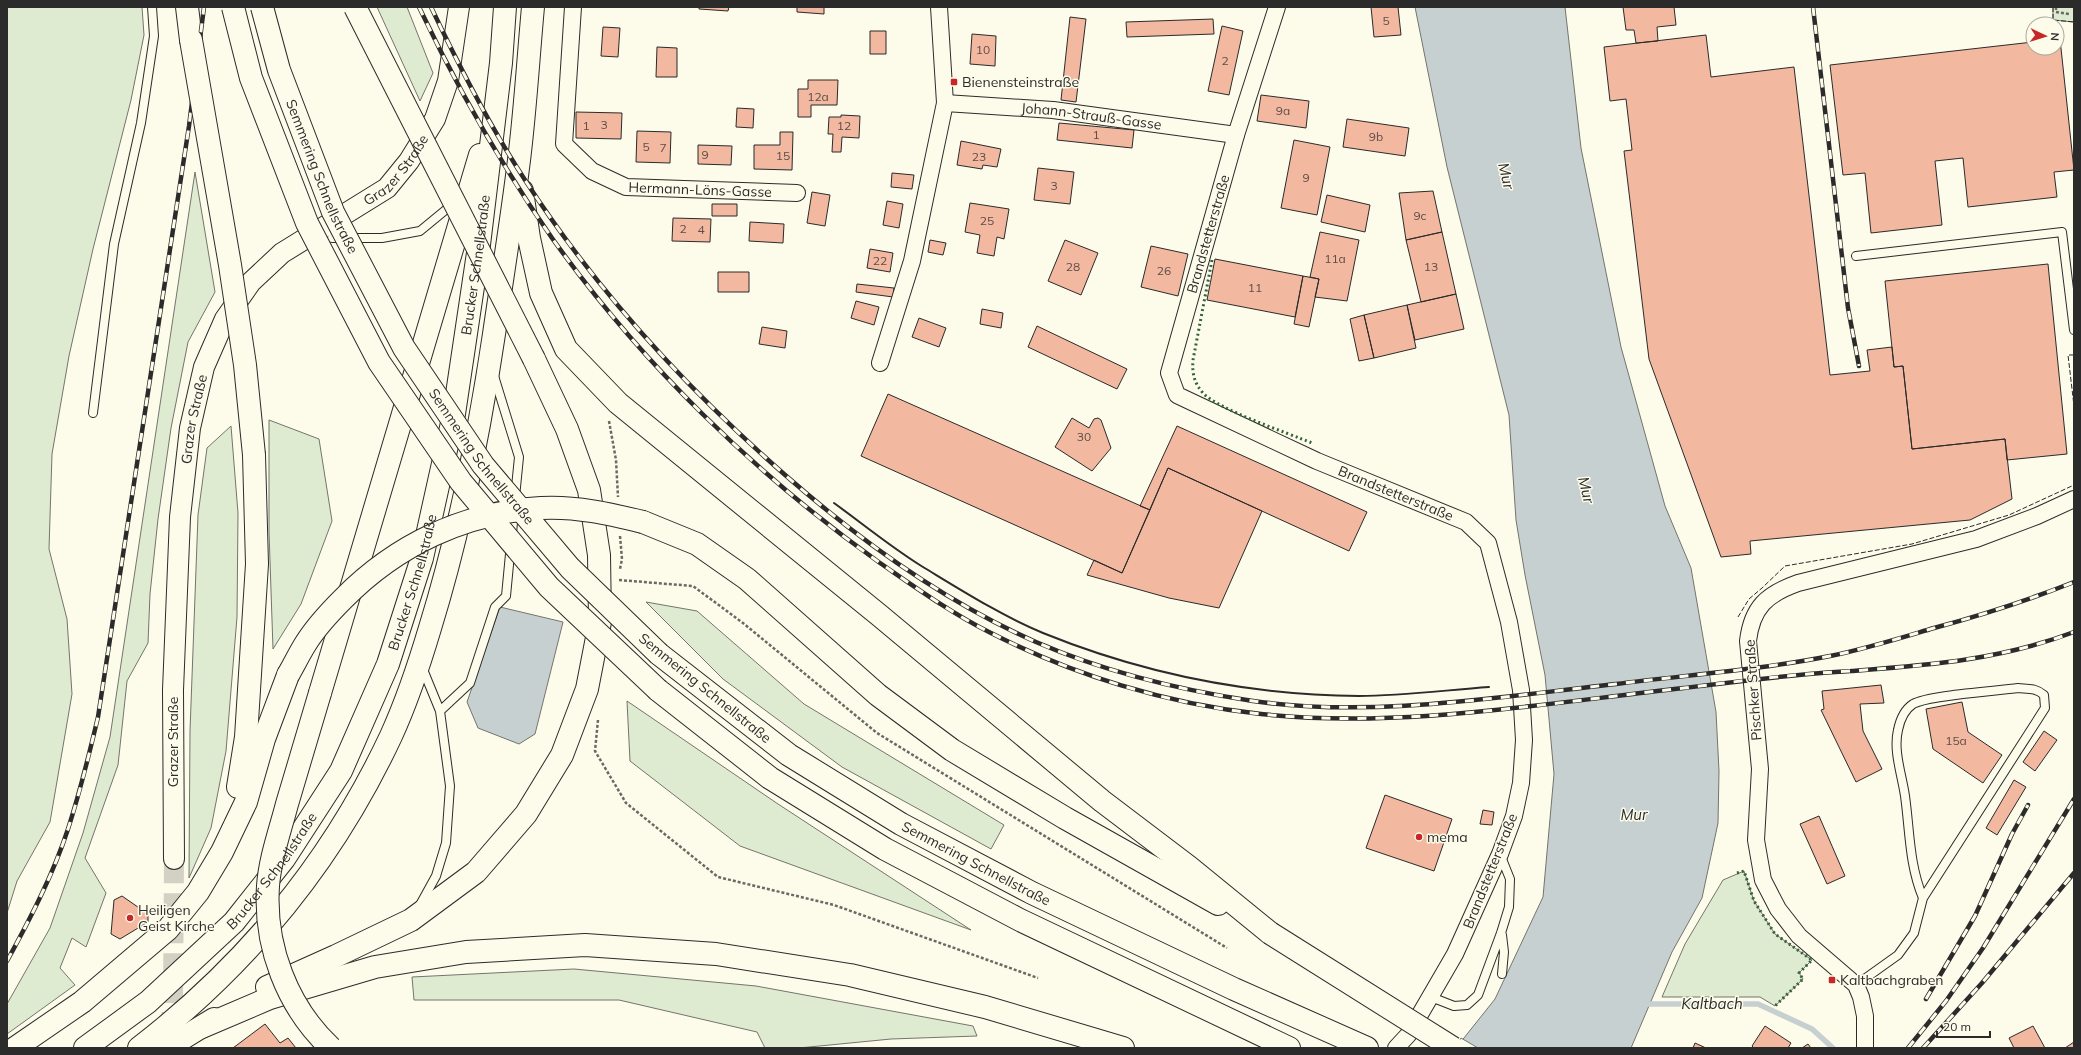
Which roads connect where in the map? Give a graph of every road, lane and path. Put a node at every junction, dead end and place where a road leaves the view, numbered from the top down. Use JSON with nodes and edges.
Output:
{"nodes":[{"id":1,"x":152,"y":7,"type":"edge"},
{"id":2,"x":187,"y":7,"type":"edge"},
{"id":3,"x":233,"y":7,"type":"edge"},
{"id":4,"x":262,"y":7,"type":"edge"},
{"id":5,"x":355,"y":7,"type":"edge"},
{"id":6,"x":459,"y":7,"type":"edge"},
{"id":7,"x":505,"y":7,"type":"edge"},
{"id":8,"x":533,"y":7,"type":"edge"},
{"id":9,"x":574,"y":7,"type":"edge"},
{"id":10,"x":939,"y":7,"type":"edge"},
{"id":11,"x":1277,"y":7,"type":"edge"},
{"id":12,"x":2056,"y":7,"type":"edge"},
{"id":13,"x":2069,"y":14,"type":"dead end"},
{"id":14,"x":496,"y":100,"type":"junction"},
{"id":15,"x":945,"y":103,"type":"junction"},
{"id":16,"x":1236,"y":135,"type":"junction"},
{"id":17,"x":519,"y":166,"type":"junction"},
{"id":18,"x":469,"y":191,"type":"junction"},
{"id":19,"x":797,"y":193,"type":"dead end"},
{"id":20,"x":332,"y":238,"type":"dead end"},
{"id":21,"x":1856,"y":256,"type":"dead end"},
{"id":22,"x":2074,"y":330,"type":"edge"},
{"id":23,"x":490,"y":362,"type":"junction"},
{"id":24,"x":880,"y":363,"type":"dead end"},
{"id":25,"x":93,"y":414,"type":"dead end"},
{"id":26,"x":2074,"y":499,"type":"edge"},
{"id":27,"x":420,"y":661,"type":"junction"},
{"id":28,"x":440,"y":711,"type":"junction"},
{"id":29,"x":222,"y":852,"type":"junction"},
{"id":30,"x":1500,"y":854,"type":"junction"},
{"id":31,"x":174,"y":859,"type":"tunnel mouth"},
{"id":32,"x":1923,"y":898,"type":"junction"},
{"id":33,"x":411,"y":920,"type":"junction"},
{"id":34,"x":1270,"y":933,"type":"junction"},
{"id":35,"x":1501,"y":934,"type":"junction"},
{"id":36,"x":1502,"y":974,"type":"dead end"},
{"id":37,"x":1856,"y":984,"type":"junction"},
{"id":38,"x":1431,"y":997,"type":"junction"},
{"id":39,"x":202,"y":1027,"type":"junction"},
{"id":40,"x":15,"y":1048,"type":"edge"},
{"id":41,"x":85,"y":1048,"type":"edge"},
{"id":42,"x":139,"y":1048,"type":"edge"},
{"id":43,"x":167,"y":1048,"type":"edge"},
{"id":44,"x":331,"y":1048,"type":"edge"},
{"id":45,"x":1123,"y":1048,"type":"edge"},
{"id":46,"x":1289,"y":1048,"type":"edge"},
{"id":47,"x":1367,"y":1048,"type":"edge"},
{"id":48,"x":1396,"y":1048,"type":"edge"},
{"id":49,"x":1453,"y":1048,"type":"edge"},
{"id":50,"x":1865,"y":1048,"type":"edge"}],
"edges":[{"from":1,"to":25,"type":"lane"},
{"from":2,"to":29,"type":"highway","bridge":true},
{"from":3,"to":46,"type":"highway","name":"Semmering Schnellstraße","bridge":true},
{"from":4,"to":47,"type":"highway","name":"Semmering Schnellstraße","bridge":true},
{"from":5,"to":33,"type":"highway","bridge":true},
{"from":6,"to":31,"type":"street","name":"Grazer Straße"},
{"from":7,"to":14,"type":"highway","name":"Brucker Schnellstraße"},
{"from":8,"to":17,"type":"highway","name":"Brucker Schnellstraße"},
{"from":9,"to":19,"type":"street","name":"Hermann-Löns-Gasse"},
{"from":10,"to":15,"type":"street"},
{"from":11,"to":16,"type":"street","name":"Brandstetterstraße"},
{"from":12,"to":13,"type":"path"},
{"from":14,"to":18,"type":"highway"},
{"from":14,"to":41,"type":"highway","name":"Brucker Schnellstraße"},
{"from":15,"to":16,"type":"street","name":"Johann-Strauß-Gasse"},
{"from":15,"to":24,"type":"street"},
{"from":16,"to":30,"type":"street","name":"Brandstetterstraße"},
{"from":17,"to":23,"type":"highway","name":"Brucker Schnellstraße"},
{"from":17,"to":34,"type":"highway"},
{"from":18,"to":20,"type":"lane"},
{"from":18,"to":44,"type":"highway","bridge":true},
{"from":21,"to":22,"type":"lane"},
{"from":23,"to":27,"type":"highway","name":"Brucker Schnellstraße"},
{"from":23,"to":28,"type":"lane"},
{"from":26,"to":37,"type":"street","name":"Pischker Straße"},
{"from":27,"to":28,"type":"lane"},
{"from":27,"to":42,"type":"highway","name":"Brucker Schnellstraße"},
{"from":28,"to":33,"type":"lane"},
{"from":29,"to":34,"type":"highway","bridge":true},
{"from":29,"to":40,"type":"highway"},
{"from":30,"to":35,"type":"lane"},
{"from":30,"to":38,"type":"street","name":"Brandstetterstraße"},
{"from":32,"to":32,"type":"lane"},
{"from":32,"to":37,"type":"lane"},
{"from":33,"to":39,"type":"highway"},
{"from":34,"to":49,"type":"highway","bridge":true},
{"from":35,"to":36,"type":"lane"},
{"from":35,"to":38,"type":"lane"},
{"from":37,"to":50,"type":"street"},
{"from":38,"to":48,"type":"street","name":"Brandstetterstraße"},
{"from":39,"to":43,"type":"highway"},
{"from":39,"to":45,"type":"highway"}]}
